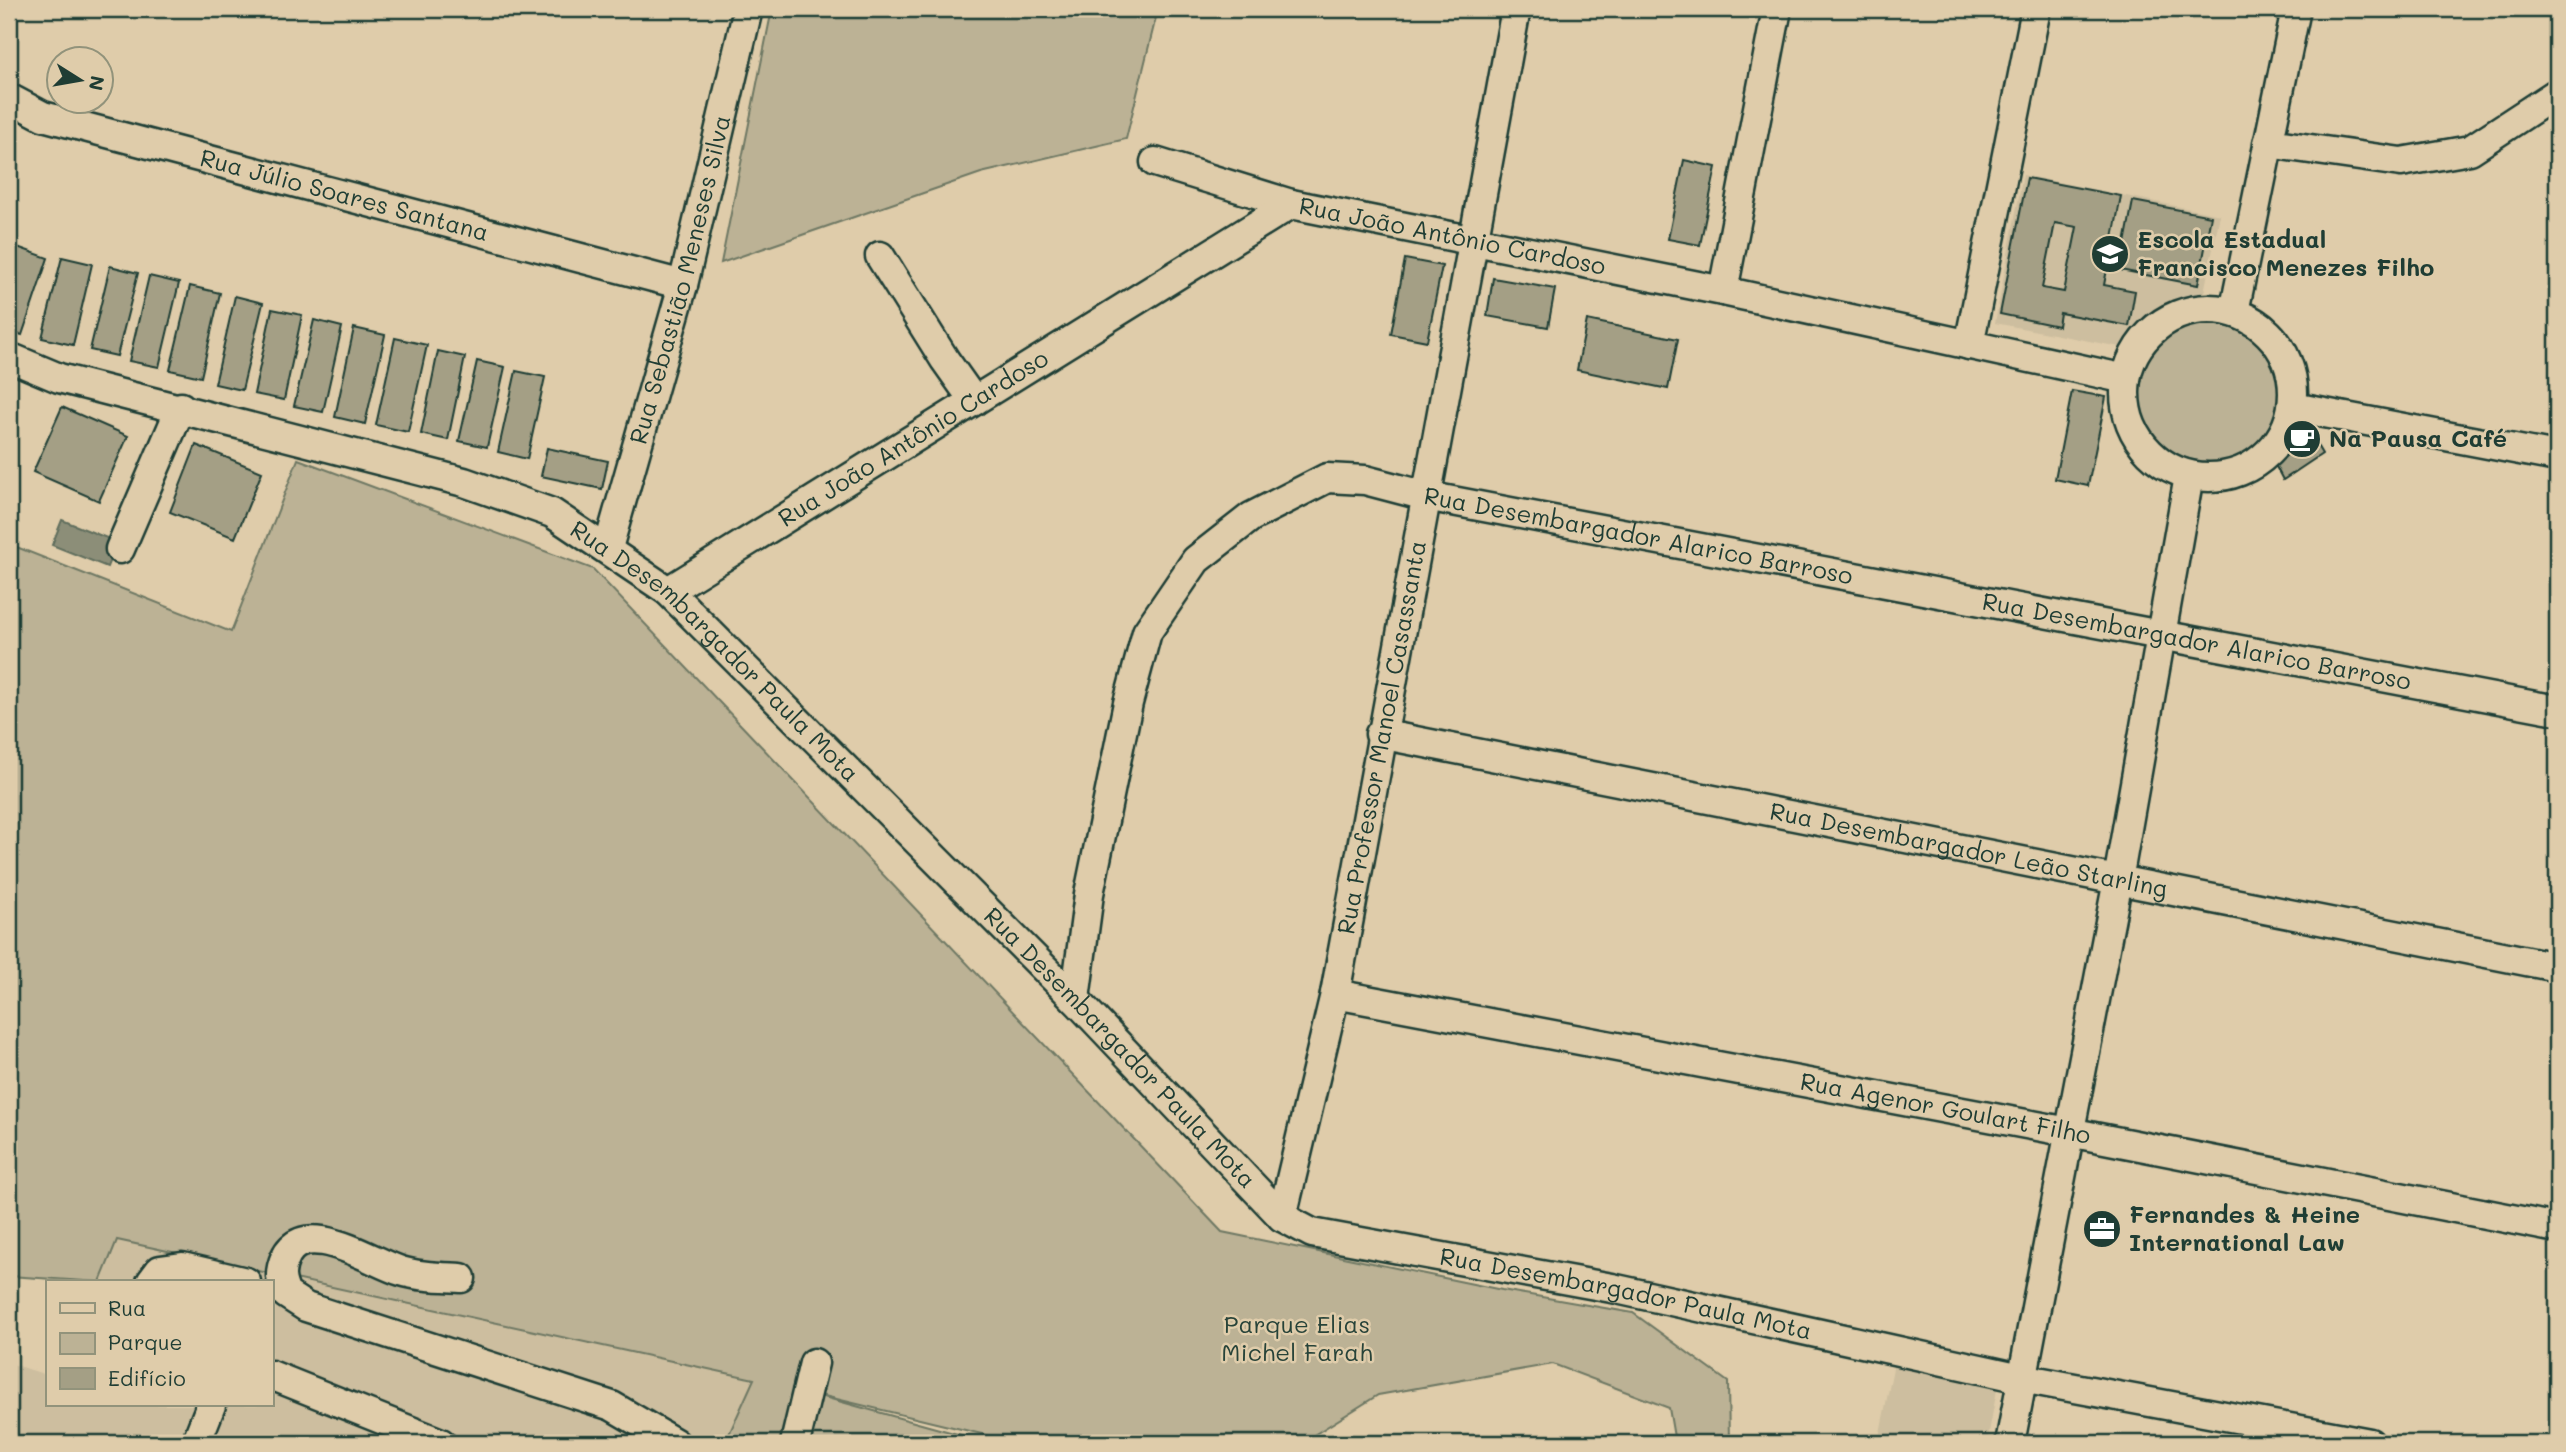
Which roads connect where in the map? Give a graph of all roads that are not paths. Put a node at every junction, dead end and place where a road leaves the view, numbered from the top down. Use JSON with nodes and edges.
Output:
{"nodes":[{"id":1,"x":748,"y":9,"type":"edge"},
{"id":2,"x":1516,"y":9,"type":"edge"},
{"id":3,"x":1777,"y":9,"type":"edge"},
{"id":4,"x":2036,"y":9,"type":"edge"},
{"id":5,"x":2297,"y":9,"type":"edge"},
{"id":6,"x":2557,"y":93,"type":"edge"},
{"id":7,"x":9,"y":98,"type":"edge"},
{"id":8,"x":2268,"y":143,"type":"junction"},
{"id":9,"x":1154,"y":162,"type":"dead end"},
{"id":10,"x":1291,"y":204,"type":"junction"},
{"id":11,"x":1471,"y":239,"type":"junction"},
{"id":12,"x":880,"y":256,"type":"dead end"},
{"id":13,"x":684,"y":285,"type":"junction"},
{"id":14,"x":1723,"y":290,"type":"junction"},
{"id":15,"x":2234,"y":312,"type":"junction"},
{"id":16,"x":1969,"y":345,"type":"junction"},
{"id":17,"x":9,"y":357,"type":"edge"},
{"id":18,"x":2126,"y":379,"type":"junction"},
{"id":19,"x":974,"y":401,"type":"junction"},
{"id":20,"x":181,"y":407,"type":"junction"},
{"id":21,"x":2293,"y":407,"type":"junction"},
{"id":22,"x":2557,"y":457,"type":"edge"},
{"id":23,"x":2189,"y":476,"type":"junction"},
{"id":24,"x":1426,"y":496,"type":"junction"},
{"id":25,"x":608,"y":548,"type":"junction"},
{"id":26,"x":120,"y":549,"type":"dead end"},
{"id":27,"x":668,"y":591,"type":"junction"},
{"id":28,"x":2162,"y":638,"type":"junction"},
{"id":29,"x":2557,"y":710,"type":"edge"},
{"id":30,"x":1380,"y":734,"type":"junction"},
{"id":31,"x":2118,"y":880,"type":"junction"},
{"id":32,"x":2557,"y":967,"type":"edge"},
{"id":33,"x":1335,"y":994,"type":"junction"},
{"id":34,"x":1075,"y":999,"type":"junction"},
{"id":35,"x":2069,"y":1132,"type":"junction"},
{"id":36,"x":1282,"y":1217,"type":"junction"},
{"id":37,"x":2557,"y":1228,"type":"edge"},
{"id":38,"x":461,"y":1278,"type":"dead end"},
{"id":39,"x":152,"y":1280,"type":"edge"},
{"id":40,"x":238,"y":1280,"type":"edge"},
{"id":41,"x":278,"y":1292,"type":"edge"},
{"id":42,"x":814,"y":1363,"type":"dead end"},
{"id":43,"x":273,"y":1376,"type":"edge"},
{"id":44,"x":2021,"y":1378,"type":"junction"},
{"id":45,"x":211,"y":1406,"type":"edge"},
{"id":46,"x":197,"y":1443,"type":"edge"},
{"id":47,"x":441,"y":1443,"type":"edge"},
{"id":48,"x":675,"y":1443,"type":"edge"},
{"id":49,"x":795,"y":1443,"type":"edge"},
{"id":50,"x":2010,"y":1443,"type":"edge"},
{"id":51,"x":2370,"y":1443,"type":"edge"}],
"edges":[{"from":1,"to":13,"type":"street","name":"Rua Sebastião Meneses Silva"},
{"from":2,"to":11,"type":"street","name":"Rua Professor Manoel Casassanta"},
{"from":3,"to":14,"type":"street"},
{"from":4,"to":16,"type":"street"},
{"from":5,"to":8,"type":"street"},
{"from":6,"to":8,"type":"street"},
{"from":7,"to":13,"type":"street","name":"Rua Júlio Soares Santana"},
{"from":8,"to":15,"type":"street"},
{"from":9,"to":10,"type":"street"},
{"from":10,"to":11,"type":"street","name":"Rua João Antônio Cardoso"},
{"from":10,"to":19,"type":"street","name":"Rua João Antônio Cardoso"},
{"from":11,"to":14,"type":"street","name":"Rua João Antônio Cardoso"},
{"from":11,"to":24,"type":"street","name":"Rua Professor Manoel Casassanta"},
{"from":12,"to":19,"type":"street"},
{"from":13,"to":25,"type":"street","name":"Rua Sebastião Meneses Silva"},
{"from":14,"to":16,"type":"street","name":"Rua João Antônio Cardoso"},
{"from":15,"to":18,"type":"street"},
{"from":15,"to":21,"type":"street"},
{"from":16,"to":18,"type":"street","name":"Rua João Antônio Cardoso"},
{"from":17,"to":20,"type":"street","name":"Rua Desembargador Paula Mota"},
{"from":18,"to":23,"type":"street"},
{"from":19,"to":27,"type":"street","name":"Rua João Antônio Cardoso"},
{"from":20,"to":25,"type":"street","name":"Rua Desembargador Paula Mota"},
{"from":20,"to":26,"type":"street"},
{"from":21,"to":22,"type":"street"},
{"from":21,"to":23,"type":"street"},
{"from":23,"to":28,"type":"street"},
{"from":24,"to":28,"type":"street","name":"Rua Desembargador Alarico Barroso"},
{"from":24,"to":30,"type":"street","name":"Rua Professor Manoel Casassanta"},
{"from":24,"to":34,"type":"street","name":"Rua Desembargador Alarico Barroso"},
{"from":25,"to":27,"type":"street","name":"Rua Desembargador Paula Mota"},
{"from":27,"to":34,"type":"street","name":"Rua Desembargador Paula Mota"},
{"from":28,"to":29,"type":"street","name":"Rua Desembargador Alarico Barroso"},
{"from":28,"to":31,"type":"street"},
{"from":30,"to":31,"type":"street","name":"Rua Desembargador Leão Starling"},
{"from":30,"to":33,"type":"street","name":"Rua Professor Manoel Casassanta"},
{"from":31,"to":32,"type":"street","name":"Rua Desembargador Leão Starling"},
{"from":31,"to":35,"type":"street"},
{"from":33,"to":35,"type":"street","name":"Rua Agenor Goulart Filho"},
{"from":33,"to":36,"type":"street","name":"Rua Professor Manoel Casassanta"},
{"from":34,"to":36,"type":"street","name":"Rua Desembargador Paula Mota"},
{"from":35,"to":37,"type":"street","name":"Rua Agenor Goulart Filho"},
{"from":35,"to":44,"type":"street"},
{"from":36,"to":44,"type":"street","name":"Rua Desembargador Paula Mota"},
{"from":38,"to":41,"type":"street"},
{"from":39,"to":40,"type":"street"},
{"from":41,"to":48,"type":"street"},
{"from":42,"to":49,"type":"street"},
{"from":43,"to":47,"type":"street"},
{"from":44,"to":50,"type":"street"},
{"from":44,"to":51,"type":"street","name":"Rua Desembargador Paula Mota"},
{"from":45,"to":46,"type":"street"}]}
